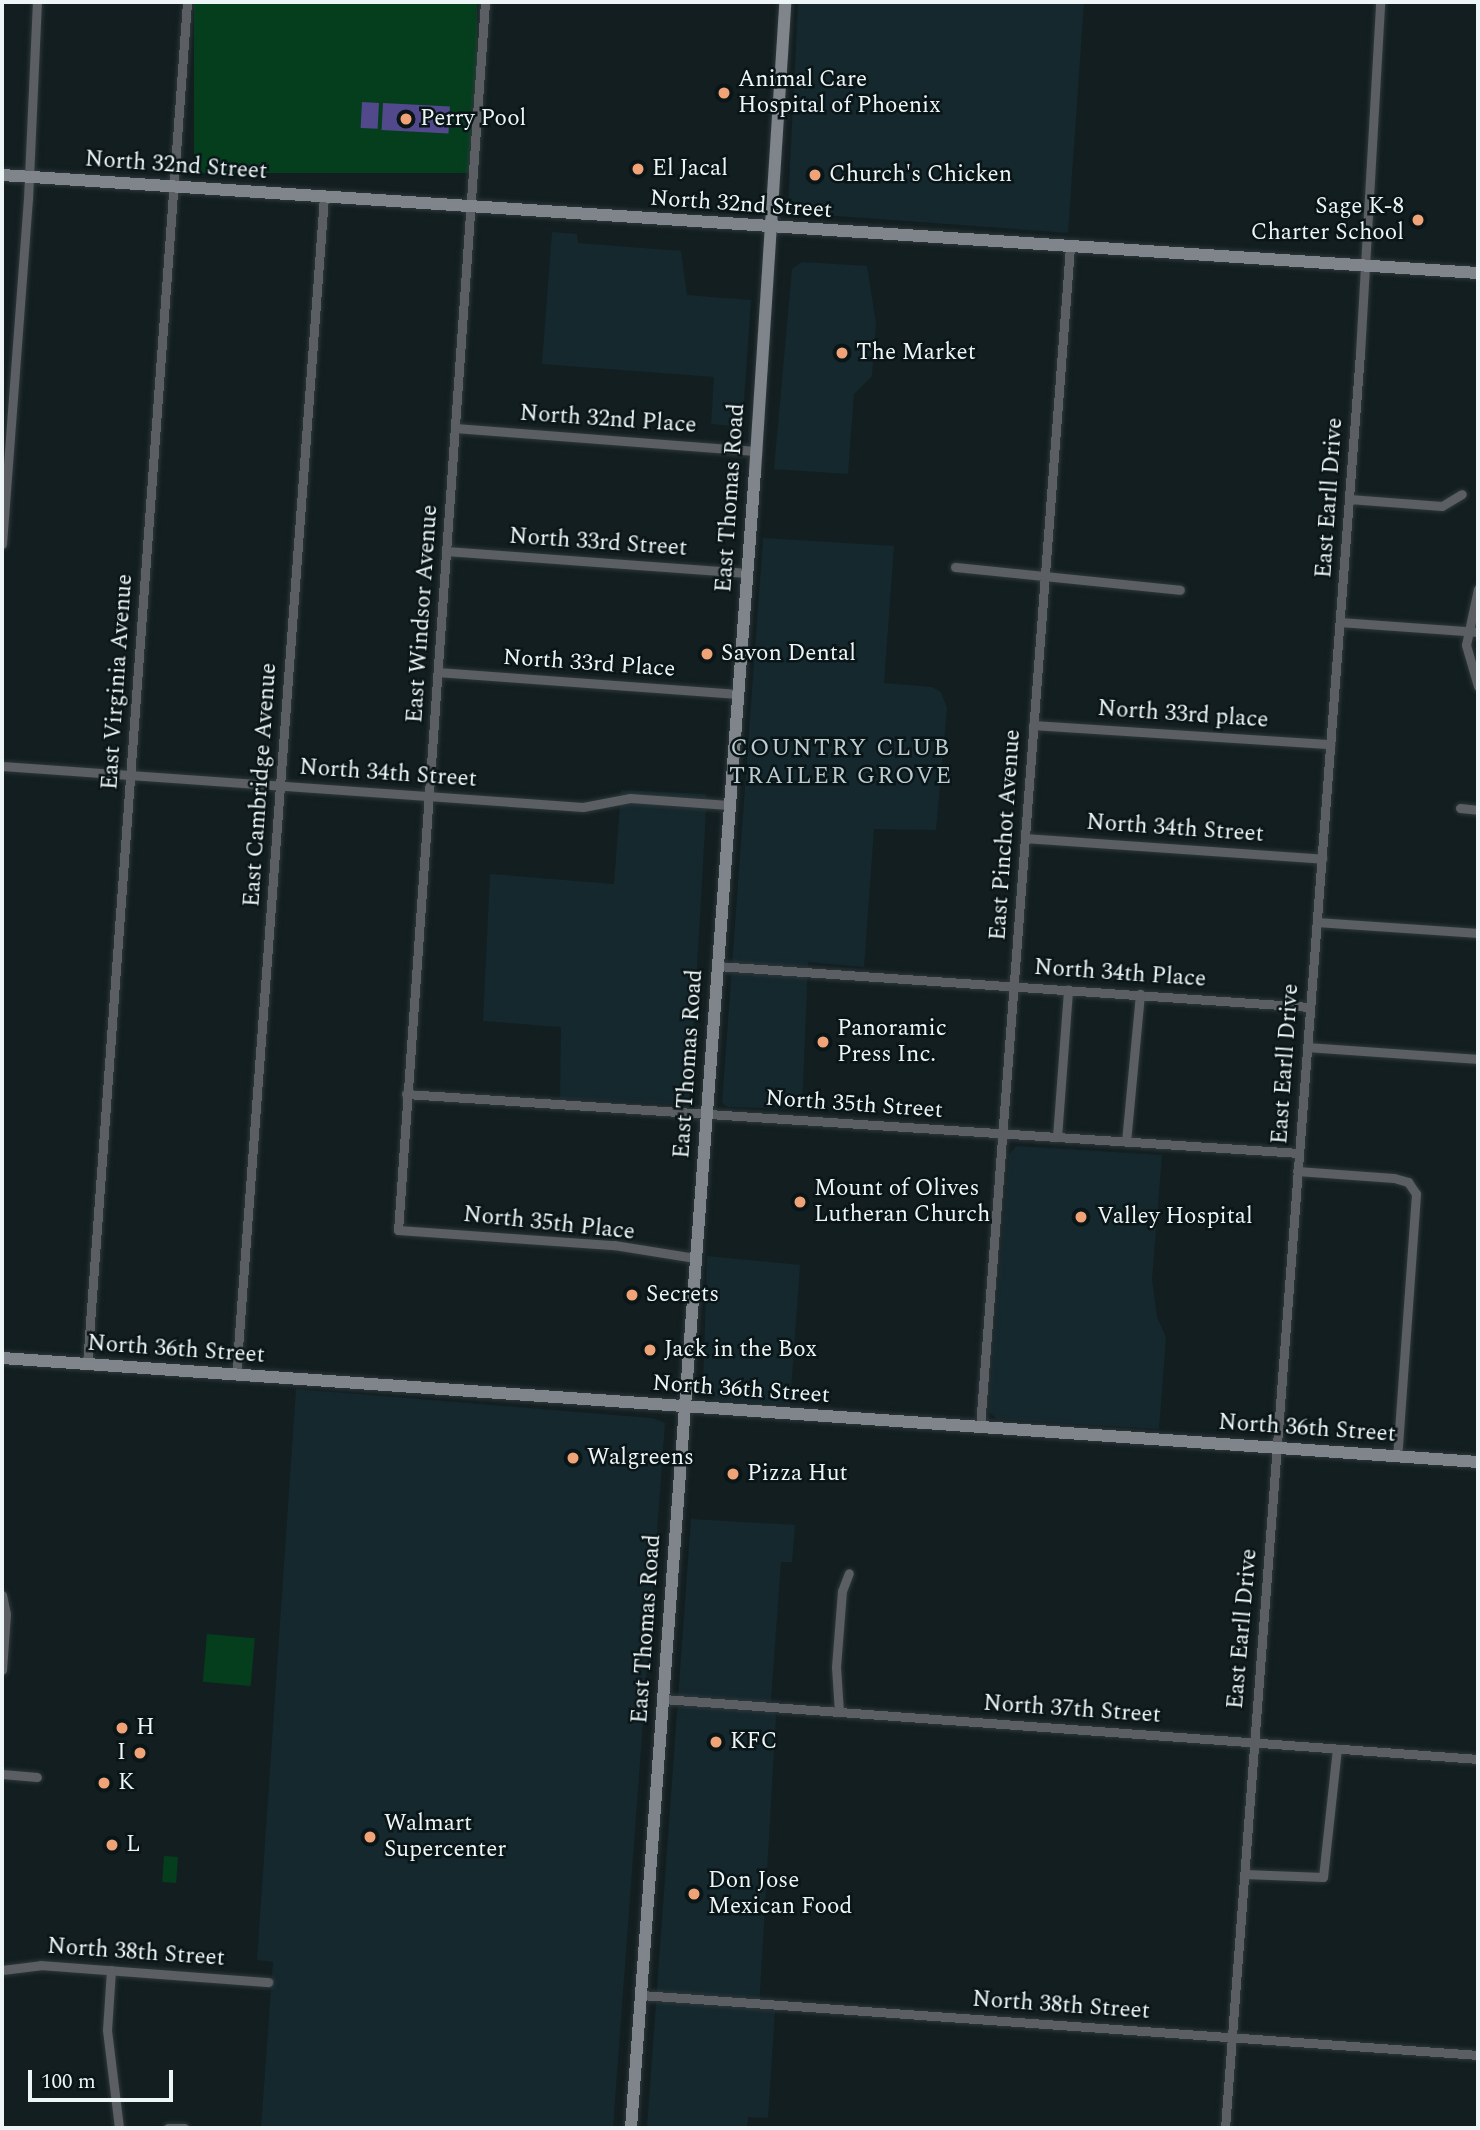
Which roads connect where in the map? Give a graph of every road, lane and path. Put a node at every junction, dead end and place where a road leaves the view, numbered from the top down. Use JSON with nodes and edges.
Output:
{"nodes":[{"id":1,"x":37,"y":2,"type":"edge"},
{"id":2,"x":187,"y":2,"type":"edge"},
{"id":3,"x":485,"y":2,"type":"edge"},
{"id":4,"x":785,"y":2,"type":"edge"},
{"id":5,"x":1380,"y":2,"type":"edge"},
{"id":6,"x":2,"y":175,"type":"edge"},
{"id":7,"x":27,"y":177,"type":"junction"},
{"id":8,"x":175,"y":187,"type":"junction"},
{"id":9,"x":324,"y":197,"type":"junction"},
{"id":10,"x":472,"y":209,"type":"junction"},
{"id":11,"x":772,"y":228,"type":"junction"},
{"id":12,"x":1070,"y":247,"type":"junction"},
{"id":13,"x":1366,"y":266,"type":"junction"},
{"id":14,"x":1478,"y":274,"type":"edge"},
{"id":15,"x":456,"y":428,"type":"junction"},
{"id":16,"x":757,"y":451,"type":"junction"},
{"id":17,"x":1462,"y":494,"type":"dead end"},
{"id":18,"x":1349,"y":499,"type":"junction"},
{"id":19,"x":2,"y":544,"type":"edge"},
{"id":20,"x":447,"y":551,"type":"junction"},
{"id":21,"x":955,"y":567,"type":"dead end"},
{"id":22,"x":746,"y":573,"type":"junction"},
{"id":23,"x":1045,"y":574,"type":"junction"},
{"id":24,"x":1478,"y":589,"type":"edge"},
{"id":25,"x":1180,"y":590,"type":"dead end"},
{"id":26,"x":1340,"y":622,"type":"junction"},
{"id":27,"x":1473,"y":632,"type":"edge"},
{"id":28,"x":438,"y":672,"type":"junction"},
{"id":29,"x":1478,"y":686,"type":"edge"},
{"id":30,"x":737,"y":694,"type":"junction"},
{"id":31,"x":1033,"y":725,"type":"junction"},
{"id":32,"x":1330,"y":744,"type":"junction"},
{"id":33,"x":2,"y":766,"type":"edge"},
{"id":34,"x":131,"y":775,"type":"junction"},
{"id":35,"x":280,"y":786,"type":"junction"},
{"id":36,"x":428,"y":796,"type":"junction"},
{"id":37,"x":729,"y":805,"type":"junction"},
{"id":38,"x":1460,"y":808,"type":"dead end"},
{"id":39,"x":1478,"y":810,"type":"edge"},
{"id":40,"x":1025,"y":838,"type":"junction"},
{"id":41,"x":1322,"y":859,"type":"junction"},
{"id":42,"x":1317,"y":922,"type":"junction"},
{"id":43,"x":1478,"y":933,"type":"edge"},
{"id":44,"x":717,"y":966,"type":"junction"},
{"id":45,"x":1014,"y":986,"type":"junction"},
{"id":46,"x":1068,"y":989,"type":"junction"},
{"id":47,"x":1140,"y":993,"type":"junction"},
{"id":48,"x":1310,"y":1007,"type":"junction"},
{"id":49,"x":1307,"y":1047,"type":"junction"},
{"id":50,"x":1478,"y":1059,"type":"edge"},
{"id":51,"x":406,"y":1094,"type":"junction"},
{"id":52,"x":706,"y":1115,"type":"junction"},
{"id":53,"x":1002,"y":1134,"type":"junction"},
{"id":54,"x":1057,"y":1137,"type":"junction"},
{"id":55,"x":1128,"y":1142,"type":"junction"},
{"id":56,"x":1299,"y":1153,"type":"junction"},
{"id":57,"x":1297,"y":1171,"type":"junction"},
{"id":58,"x":398,"y":1230,"type":"joint"},
{"id":59,"x":695,"y":1258,"type":"junction"},
{"id":60,"x":2,"y":1358,"type":"edge"},
{"id":61,"x":87,"y":1364,"type":"junction"},
{"id":62,"x":236,"y":1375,"type":"junction"},
{"id":63,"x":685,"y":1407,"type":"junction"},
{"id":64,"x":980,"y":1427,"type":"junction"},
{"id":65,"x":1277,"y":1448,"type":"junction"},
{"id":66,"x":1397,"y":1456,"type":"junction"},
{"id":67,"x":1478,"y":1462,"type":"edge"},
{"id":68,"x":849,"y":1573,"type":"dead end"},
{"id":69,"x":2,"y":1595,"type":"edge"},
{"id":70,"x":2,"y":1670,"type":"edge"},
{"id":71,"x":663,"y":1699,"type":"junction"},
{"id":72,"x":839,"y":1712,"type":"junction"},
{"id":73,"x":1253,"y":1743,"type":"junction"},
{"id":74,"x":1337,"y":1749,"type":"junction"},
{"id":75,"x":1478,"y":1759,"type":"edge"},
{"id":76,"x":2,"y":1774,"type":"edge"},
{"id":77,"x":37,"y":1777,"type":"dead end"},
{"id":78,"x":1244,"y":1874,"type":"junction"},
{"id":79,"x":111,"y":1969,"type":"junction"},
{"id":80,"x":2,"y":1970,"type":"edge"},
{"id":81,"x":268,"y":1982,"type":"dead end"},
{"id":82,"x":640,"y":1995,"type":"junction"},
{"id":83,"x":1232,"y":2037,"type":"junction"},
{"id":84,"x":1478,"y":2055,"type":"edge"},
{"id":85,"x":119,"y":2128,"type":"edge"},
{"id":86,"x":168,"y":2128,"type":"edge"},
{"id":87,"x":184,"y":2128,"type":"edge"},
{"id":88,"x":631,"y":2128,"type":"edge"},
{"id":89,"x":1225,"y":2128,"type":"edge"}],
"edges":[{"from":1,"to":7,"type":"street"},
{"from":2,"to":8,"type":"street","name":"East Virginia Avenue"},
{"from":3,"to":10,"type":"street","name":"East Windsor Avenue"},
{"from":4,"to":11,"type":"main road","name":"East Thomas Road"},
{"from":5,"to":13,"type":"street","name":"East Earll Drive"},
{"from":6,"to":7,"type":"main road","name":"North 32nd Street"},
{"from":7,"to":8,"type":"main road","name":"North 32nd Street"},
{"from":7,"to":19,"type":"street"},
{"from":8,"to":9,"type":"main road","name":"North 32nd Street"},
{"from":8,"to":34,"type":"street","name":"East Virginia Avenue"},
{"from":9,"to":10,"type":"main road","name":"North 32nd Street"},
{"from":9,"to":35,"type":"street","name":"East Cambridge Avenue"},
{"from":10,"to":11,"type":"main road","name":"North 32nd Street"},
{"from":10,"to":15,"type":"street","name":"East Windsor Avenue"},
{"from":11,"to":12,"type":"main road","name":"North 32nd Street"},
{"from":11,"to":16,"type":"main road","name":"East Thomas Road"},
{"from":12,"to":13,"type":"main road","name":"North 32nd Street"},
{"from":12,"to":23,"type":"street","name":"East Pinchot Avenue"},
{"from":13,"to":14,"type":"main road","name":"North 32nd Street"},
{"from":13,"to":18,"type":"street","name":"East Earll Drive"},
{"from":15,"to":16,"type":"street","name":"North 32nd Place"},
{"from":15,"to":20,"type":"street","name":"East Windsor Avenue"},
{"from":16,"to":22,"type":"main road","name":"East Thomas Road"},
{"from":17,"to":18,"type":"street"},
{"from":18,"to":26,"type":"street","name":"East Earll Drive"},
{"from":20,"to":22,"type":"street","name":"North 33rd Street"},
{"from":20,"to":28,"type":"street","name":"East Windsor Avenue"},
{"from":21,"to":23,"type":"street"},
{"from":22,"to":30,"type":"main road","name":"East Thomas Road"},
{"from":23,"to":25,"type":"street"},
{"from":23,"to":31,"type":"street","name":"East Pinchot Avenue"},
{"from":24,"to":27,"type":"street"},
{"from":26,"to":27,"type":"street"},
{"from":26,"to":32,"type":"street","name":"East Earll Drive"},
{"from":27,"to":29,"type":"street"},
{"from":28,"to":30,"type":"street","name":"North 33rd Place"},
{"from":28,"to":36,"type":"street","name":"East Windsor Avenue"},
{"from":30,"to":37,"type":"main road","name":"East Thomas Road"},
{"from":31,"to":32,"type":"street","name":"North 33rd place"},
{"from":31,"to":40,"type":"street","name":"East Pinchot Avenue"},
{"from":32,"to":41,"type":"street","name":"East Earll Drive"},
{"from":33,"to":34,"type":"street","name":"North 34th Street"},
{"from":34,"to":35,"type":"street","name":"North 34th Street"},
{"from":34,"to":61,"type":"street","name":"East Virginia Avenue"},
{"from":35,"to":36,"type":"street","name":"North 34th Street"},
{"from":35,"to":62,"type":"street","name":"East Cambridge Avenue"},
{"from":36,"to":37,"type":"street","name":"North 34th Street"},
{"from":36,"to":51,"type":"street","name":"East Windsor Avenue"},
{"from":37,"to":44,"type":"main road","name":"East Thomas Road"},
{"from":38,"to":39,"type":"street"},
{"from":40,"to":41,"type":"street","name":"North 34th Street"},
{"from":40,"to":45,"type":"street","name":"East Pinchot Avenue"},
{"from":41,"to":42,"type":"street","name":"East Earll Drive"},
{"from":42,"to":43,"type":"street"},
{"from":42,"to":48,"type":"street","name":"East Earll Drive"},
{"from":44,"to":45,"type":"street","name":"North 34th Place"},
{"from":44,"to":52,"type":"main road","name":"East Thomas Road"},
{"from":45,"to":46,"type":"street","name":"North 34th Place"},
{"from":45,"to":53,"type":"street","name":"East Pinchot Avenue"},
{"from":46,"to":47,"type":"street","name":"North 34th Place"},
{"from":46,"to":54,"type":"street"},
{"from":47,"to":48,"type":"street","name":"North 34th Place"},
{"from":47,"to":55,"type":"street"},
{"from":48,"to":49,"type":"street","name":"East Earll Drive"},
{"from":49,"to":50,"type":"street"},
{"from":49,"to":56,"type":"street","name":"East Earll Drive"},
{"from":51,"to":52,"type":"street","name":"North 35th Street"},
{"from":51,"to":58,"type":"street","name":"East Windsor Avenue"},
{"from":52,"to":53,"type":"street","name":"North 35th Street"},
{"from":52,"to":59,"type":"main road","name":"East Thomas Road"},
{"from":53,"to":54,"type":"street","name":"North 35th Street"},
{"from":53,"to":64,"type":"street","name":"East Pinchot Avenue"},
{"from":54,"to":55,"type":"street","name":"North 35th Street"},
{"from":55,"to":56,"type":"street","name":"North 35th Street"},
{"from":56,"to":57,"type":"street","name":"East Earll Drive"},
{"from":57,"to":65,"type":"street","name":"East Earll Drive"},
{"from":57,"to":66,"type":"street"},
{"from":58,"to":59,"type":"street","name":"North 35th Place"},
{"from":59,"to":63,"type":"main road","name":"East Thomas Road"},
{"from":60,"to":61,"type":"main road","name":"North 36th Street"},
{"from":61,"to":62,"type":"main road","name":"North 36th Street"},
{"from":62,"to":63,"type":"main road","name":"North 36th Street"},
{"from":63,"to":64,"type":"main road","name":"North 36th Street"},
{"from":63,"to":71,"type":"main road","name":"East Thomas Road"},
{"from":64,"to":65,"type":"main road","name":"North 36th Street"},
{"from":65,"to":66,"type":"main road","name":"North 36th Street"},
{"from":65,"to":73,"type":"street","name":"East Earll Drive"},
{"from":66,"to":67,"type":"main road","name":"North 36th Street"},
{"from":68,"to":72,"type":"street"},
{"from":69,"to":70,"type":"street"},
{"from":71,"to":72,"type":"street","name":"North 37th Street"},
{"from":71,"to":82,"type":"main road","name":"East Thomas Road"},
{"from":72,"to":73,"type":"street","name":"North 37th Street"},
{"from":73,"to":74,"type":"street","name":"North 37th Street"},
{"from":73,"to":78,"type":"street","name":"East Earll Drive"},
{"from":74,"to":75,"type":"street","name":"North 37th Street"},
{"from":74,"to":78,"type":"street"},
{"from":76,"to":77,"type":"street"},
{"from":78,"to":83,"type":"street","name":"East Earll Drive"},
{"from":79,"to":80,"type":"street","name":"North 38th Street"},
{"from":79,"to":81,"type":"street","name":"North 38th Street"},
{"from":79,"to":85,"type":"street"},
{"from":82,"to":83,"type":"street","name":"North 38th Street"},
{"from":82,"to":88,"type":"main road","name":"East Thomas Road"},
{"from":83,"to":84,"type":"street","name":"North 38th Street"},
{"from":83,"to":89,"type":"street","name":"East Earll Drive"},
{"from":86,"to":87,"type":"street"}]}
